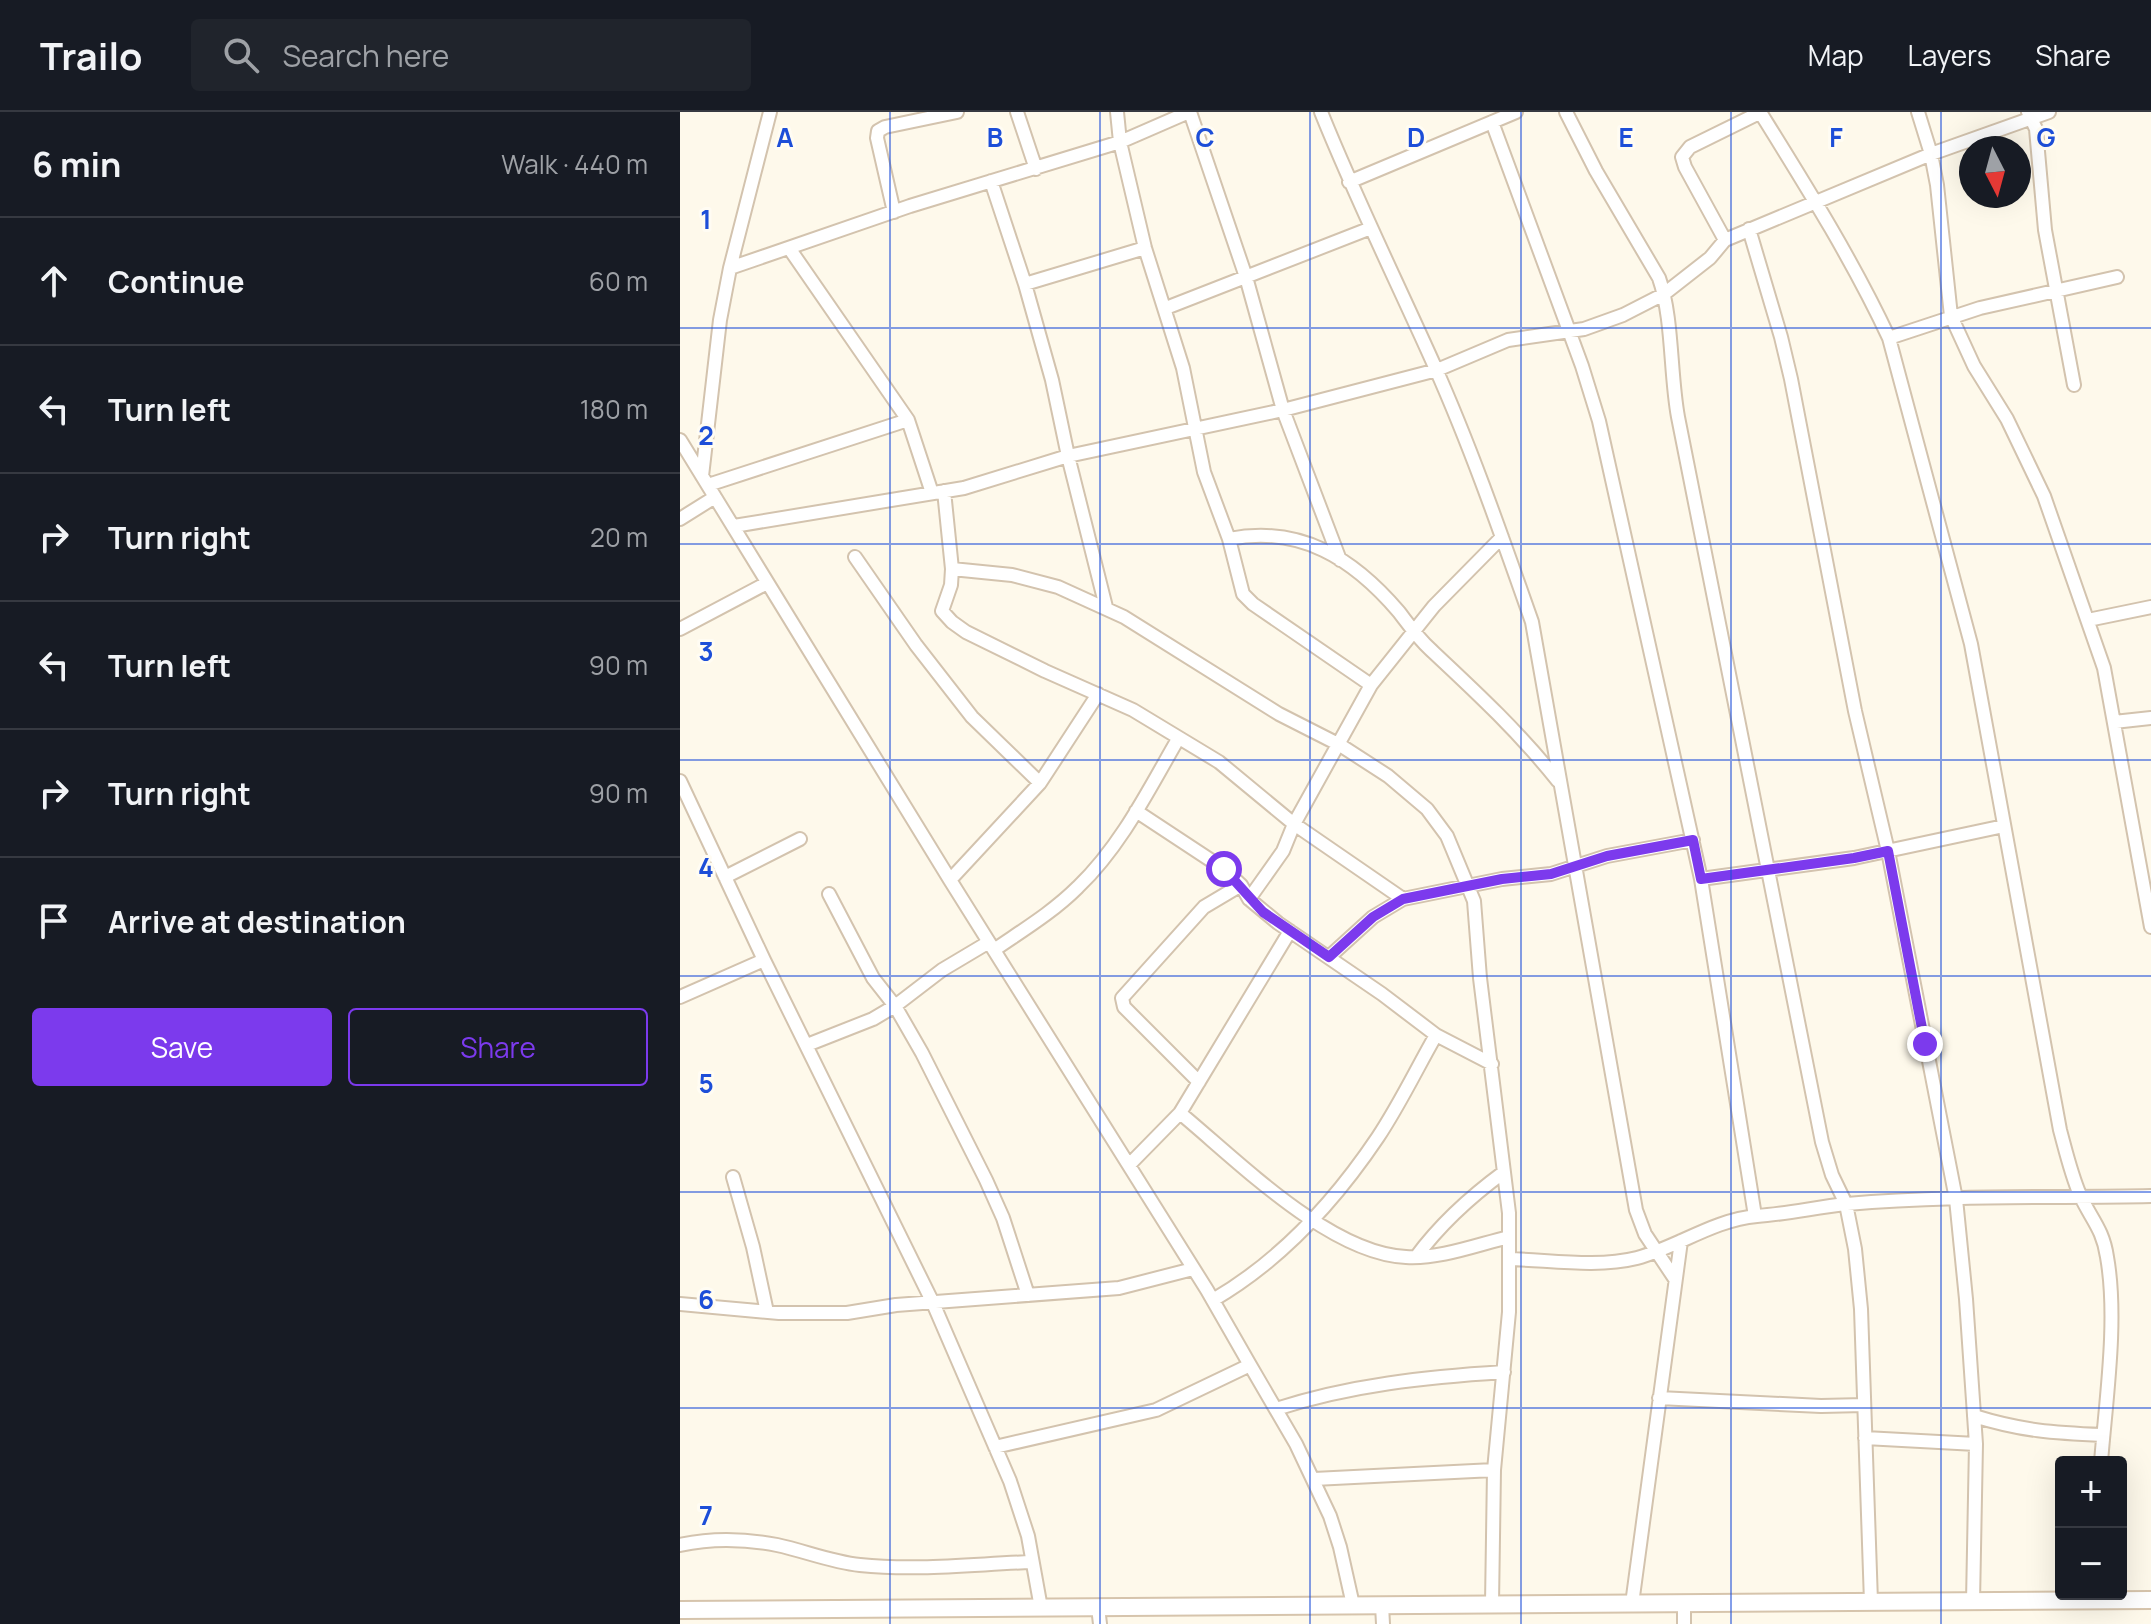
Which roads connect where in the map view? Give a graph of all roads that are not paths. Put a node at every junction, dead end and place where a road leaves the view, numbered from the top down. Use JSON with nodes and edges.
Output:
{"nodes":[{"id":1,"x":770,"y":112,"type":"edge"},
{"id":2,"x":957,"y":112,"type":"edge"},
{"id":3,"x":1017,"y":112,"type":"edge"},
{"id":4,"x":1117,"y":112,"type":"edge"},
{"id":5,"x":1189,"y":112,"type":"edge"},
{"id":6,"x":1321,"y":112,"type":"edge"},
{"id":7,"x":1516,"y":112,"type":"edge"},
{"id":8,"x":1566,"y":112,"type":"edge"},
{"id":9,"x":1761,"y":112,"type":"edge"},
{"id":10,"x":1918,"y":112,"type":"edge"},
{"id":11,"x":2049,"y":112,"type":"edge"},
{"id":12,"x":2030,"y":115,"type":"edge"},
{"id":13,"x":1492,"y":122,"type":"junction"},
{"id":14,"x":1120,"y":142,"type":"junction"},
{"id":15,"x":1931,"y":154,"type":"junction"},
{"id":16,"x":1036,"y":169,"type":"junction"},
{"id":17,"x":991,"y":181,"type":"junction"},
{"id":18,"x":1349,"y":182,"type":"junction"},
{"id":19,"x":1816,"y":200,"type":"junction"},
{"id":20,"x":894,"y":212,"type":"junction"},
{"id":21,"x":1371,"y":228,"type":"junction"},
{"id":22,"x":1749,"y":229,"type":"junction"},
{"id":23,"x":1725,"y":240,"type":"junction"},
{"id":24,"x":789,"y":248,"type":"junction"},
{"id":25,"x":1145,"y":248,"type":"junction"},
{"id":26,"x":730,"y":268,"type":"junction"},
{"id":27,"x":1246,"y":277,"type":"junction"},
{"id":28,"x":2117,"y":277,"type":"dead end"},
{"id":29,"x":1025,"y":284,"type":"junction"},
{"id":30,"x":2056,"y":291,"type":"junction"},
{"id":31,"x":1664,"y":294,"type":"junction"},
{"id":32,"x":1166,"y":308,"type":"junction"},
{"id":33,"x":1951,"y":316,"type":"junction"},
{"id":34,"x":1569,"y":332,"type":"junction"},
{"id":35,"x":1889,"y":338,"type":"junction"},
{"id":36,"x":1437,"y":370,"type":"junction"},
{"id":37,"x":2074,"y":385,"type":"dead end"},
{"id":38,"x":1283,"y":410,"type":"junction"},
{"id":39,"x":908,"y":420,"type":"junction"},
{"id":40,"x":1194,"y":430,"type":"junction"},
{"id":41,"x":680,"y":440,"type":"edge"},
{"id":42,"x":1068,"y":456,"type":"junction"},
{"id":43,"x":705,"y":480,"type":"junction"},
{"id":44,"x":938,"y":492,"type":"junction"},
{"id":45,"x":715,"y":497,"type":"junction"},
{"id":46,"x":680,"y":519,"type":"edge"},
{"id":47,"x":734,"y":526,"type":"junction"},
{"id":48,"x":1502,"y":537,"type":"junction"},
{"id":49,"x":1229,"y":539,"type":"junction"},
{"id":50,"x":855,"y":557,"type":"dead end"},
{"id":51,"x":1340,"y":560,"type":"junction"},
{"id":52,"x":952,"y":569,"type":"junction"},
{"id":53,"x":767,"y":583,"type":"junction"},
{"id":54,"x":1106,"y":607,"type":"junction"},
{"id":55,"x":2151,"y":607,"type":"edge"},
{"id":56,"x":2088,"y":620,"type":"junction"},
{"id":57,"x":680,"y":629,"type":"edge"},
{"id":58,"x":1413,"y":631,"type":"junction"},
{"id":59,"x":1371,"y":685,"type":"junction"},
{"id":60,"x":1098,"y":694,"type":"junction"},
{"id":61,"x":2151,"y":718,"type":"edge"},
{"id":62,"x":2114,"y":722,"type":"junction"},
{"id":63,"x":1178,"y":739,"type":"junction"},
{"id":64,"x":1340,"y":745,"type":"junction"},
{"id":65,"x":680,"y":781,"type":"edge"},
{"id":66,"x":1040,"y":783,"type":"junction"},
{"id":67,"x":1560,"y":783,"type":"junction"},
{"id":68,"x":1136,"y":811,"type":"junction"},
{"id":69,"x":1294,"y":824,"type":"junction"},
{"id":70,"x":2004,"y":826,"type":"junction"},
{"id":71,"x":800,"y":839,"type":"dead end"},
{"id":72,"x":1693,"y":840,"type":"junction"},
{"id":73,"x":1888,"y":851,"type":"junction"},
{"id":74,"x":1574,"y":865,"type":"junction"},
{"id":75,"x":1767,"y":870,"type":"junction"},
{"id":76,"x":725,"y":877,"type":"junction"},
{"id":77,"x":1701,"y":879,"type":"junction"},
{"id":78,"x":950,"y":880,"type":"junction"},
{"id":79,"x":1241,"y":885,"type":"junction"},
{"id":80,"x":1469,"y":885,"type":"junction"},
{"id":81,"x":829,"y":894,"type":"dead end"},
{"id":82,"x":1249,"y":899,"type":"junction"},
{"id":83,"x":1403,"y":899,"type":"junction"},
{"id":84,"x":2151,"y":927,"type":"edge"},
{"id":85,"x":1290,"y":931,"type":"junction"},
{"id":86,"x":991,"y":946,"type":"junction"},
{"id":87,"x":1329,"y":957,"type":"junction"},
{"id":88,"x":764,"y":960,"type":"junction"},
{"id":89,"x":680,"y":997,"type":"edge"},
{"id":90,"x":895,"y":1006,"type":"junction"},
{"id":91,"x":1436,"y":1035,"type":"junction"},
{"id":92,"x":807,"y":1045,"type":"junction"},
{"id":93,"x":1492,"y":1064,"type":"junction"},
{"id":94,"x":1199,"y":1082,"type":"junction"},
{"id":95,"x":1180,"y":1113,"type":"junction"},
{"id":96,"x":1129,"y":1165,"type":"junction"},
{"id":97,"x":1504,"y":1172,"type":"junction"},
{"id":98,"x":733,"y":1177,"type":"dead end"},
{"id":99,"x":2151,"y":1196,"type":"edge"},
{"id":100,"x":2081,"y":1198,"type":"junction"},
{"id":101,"x":1956,"y":1199,"type":"junction"},
{"id":102,"x":1846,"y":1204,"type":"junction"},
{"id":103,"x":1755,"y":1216,"type":"junction"},
{"id":104,"x":1310,"y":1220,"type":"junction"},
{"id":105,"x":1509,"y":1237,"type":"junction"},
{"id":106,"x":1681,"y":1241,"type":"junction"},
{"id":107,"x":1655,"y":1252,"type":"junction"},
{"id":108,"x":1416,"y":1257,"type":"junction"},
{"id":109,"x":1509,"y":1259,"type":"junction"},
{"id":110,"x":1193,"y":1269,"type":"junction"},
{"id":111,"x":1675,"y":1279,"type":"junction"},
{"id":112,"x":1028,"y":1295,"type":"junction"},
{"id":113,"x":1213,"y":1300,"type":"junction"},
{"id":114,"x":933,"y":1303,"type":"junction"},
{"id":115,"x":680,"y":1304,"type":"edge"},
{"id":116,"x":767,"y":1312,"type":"junction"},
{"id":117,"x":1250,"y":1365,"type":"junction"},
{"id":118,"x":1504,"y":1372,"type":"junction"},
{"id":119,"x":1659,"y":1398,"type":"junction"},
{"id":120,"x":1864,"y":1405,"type":"junction"},
{"id":121,"x":1276,"y":1409,"type":"junction"},
{"id":122,"x":1974,"y":1416,"type":"junction"},
{"id":123,"x":2103,"y":1435,"type":"junction"},
{"id":124,"x":1865,"y":1438,"type":"junction"},
{"id":125,"x":1976,"y":1444,"type":"junction"},
{"id":126,"x":995,"y":1447,"type":"junction"},
{"id":127,"x":2101,"y":1456,"type":"edge"},
{"id":128,"x":1494,"y":1470,"type":"junction"},
{"id":129,"x":1314,"y":1479,"type":"junction"},
{"id":130,"x":680,"y":1545,"type":"edge"},
{"id":131,"x":1032,"y":1562,"type":"junction"},
{"id":132,"x":2055,"y":1599,"type":"edge"},
{"id":133,"x":2127,"y":1599,"type":"edge"},
{"id":134,"x":2151,"y":1600,"type":"edge"},
{"id":135,"x":1871,"y":1602,"type":"junction"},
{"id":136,"x":1973,"y":1602,"type":"junction"},
{"id":137,"x":1684,"y":1603,"type":"junction"},
{"id":138,"x":1492,"y":1604,"type":"junction"},
{"id":139,"x":1632,"y":1604,"type":"junction"},
{"id":140,"x":1353,"y":1605,"type":"junction"},
{"id":141,"x":1382,"y":1605,"type":"junction"},
{"id":142,"x":1041,"y":1608,"type":"junction"},
{"id":143,"x":680,"y":1610,"type":"edge"},
{"id":144,"x":874,"y":1616,"type":"edge"},
{"id":145,"x":1099,"y":1616,"type":"edge"},
{"id":146,"x":778,"y":1617,"type":"edge"},
{"id":147,"x":1383,"y":1624,"type":"edge"},
{"id":148,"x":1684,"y":1624,"type":"edge"}],
"edges":[{"from":1,"to":26,"type":"street"},
{"from":2,"to":20,"type":"street"},
{"from":3,"to":16,"type":"street"},
{"from":4,"to":14,"type":"street"},
{"from":5,"to":14,"type":"street"},
{"from":5,"to":27,"type":"street"},
{"from":6,"to":18,"type":"street"},
{"from":7,"to":13,"type":"street"},
{"from":8,"to":31,"type":"street"},
{"from":9,"to":19,"type":"street"},
{"from":9,"to":23,"type":"street"},
{"from":10,"to":15,"type":"street"},
{"from":11,"to":12,"type":"street"},
{"from":12,"to":15,"type":"street"},
{"from":12,"to":30,"type":"street"},
{"from":13,"to":18,"type":"street"},
{"from":13,"to":34,"type":"street"},
{"from":14,"to":16,"type":"street"},
{"from":14,"to":25,"type":"street"},
{"from":15,"to":19,"type":"street"},
{"from":15,"to":33,"type":"street"},
{"from":16,"to":17,"type":"street"},
{"from":17,"to":20,"type":"street"},
{"from":17,"to":29,"type":"street"},
{"from":18,"to":21,"type":"street"},
{"from":19,"to":22,"type":"street"},
{"from":19,"to":35,"type":"street"},
{"from":20,"to":24,"type":"street"},
{"from":21,"to":27,"type":"street"},
{"from":21,"to":36,"type":"street"},
{"from":22,"to":23,"type":"street"},
{"from":22,"to":73,"type":"street"},
{"from":23,"to":31,"type":"street"},
{"from":24,"to":26,"type":"street"},
{"from":24,"to":39,"type":"street"},
{"from":25,"to":29,"type":"street"},
{"from":25,"to":32,"type":"street"},
{"from":26,"to":43,"type":"street"},
{"from":27,"to":32,"type":"street"},
{"from":27,"to":38,"type":"street"},
{"from":28,"to":30,"type":"street"},
{"from":29,"to":42,"type":"street"},
{"from":30,"to":33,"type":"street"},
{"from":30,"to":37,"type":"street"},
{"from":31,"to":34,"type":"street"},
{"from":31,"to":75,"type":"street"},
{"from":32,"to":40,"type":"street"},
{"from":33,"to":35,"type":"street"},
{"from":33,"to":56,"type":"street"},
{"from":34,"to":36,"type":"street"},
{"from":34,"to":72,"type":"street"},
{"from":35,"to":70,"type":"street"},
{"from":36,"to":38,"type":"street"},
{"from":36,"to":48,"type":"street"},
{"from":38,"to":40,"type":"street"},
{"from":38,"to":51,"type":"street"},
{"from":39,"to":43,"type":"street"},
{"from":39,"to":44,"type":"street"},
{"from":40,"to":42,"type":"street"},
{"from":40,"to":49,"type":"street"},
{"from":41,"to":43,"type":"street"},
{"from":42,"to":44,"type":"street"},
{"from":42,"to":54,"type":"street"},
{"from":43,"to":45,"type":"street"},
{"from":44,"to":47,"type":"street"},
{"from":44,"to":52,"type":"street"},
{"from":45,"to":46,"type":"street"},
{"from":45,"to":47,"type":"street"},
{"from":47,"to":53,"type":"street"},
{"from":48,"to":58,"type":"street"},
{"from":48,"to":67,"type":"street"},
{"from":49,"to":51,"type":"street"},
{"from":49,"to":59,"type":"street"},
{"from":50,"to":66,"type":"street"},
{"from":51,"to":58,"type":"street"},
{"from":52,"to":54,"type":"street"},
{"from":52,"to":60,"type":"street"},
{"from":53,"to":57,"type":"street"},
{"from":53,"to":78,"type":"street"},
{"from":54,"to":64,"type":"street"},
{"from":55,"to":56,"type":"street"},
{"from":56,"to":62,"type":"street"},
{"from":58,"to":59,"type":"street"},
{"from":58,"to":67,"type":"street"},
{"from":59,"to":64,"type":"street"},
{"from":60,"to":63,"type":"street"},
{"from":60,"to":66,"type":"street"},
{"from":61,"to":62,"type":"street"},
{"from":62,"to":84,"type":"street"},
{"from":63,"to":68,"type":"street"},
{"from":63,"to":69,"type":"street"},
{"from":64,"to":69,"type":"street"},
{"from":64,"to":80,"type":"street"},
{"from":65,"to":76,"type":"street"},
{"from":66,"to":78,"type":"street"},
{"from":67,"to":74,"type":"street"},
{"from":68,"to":79,"type":"street"},
{"from":68,"to":86,"type":"street"},
{"from":69,"to":82,"type":"street"},
{"from":69,"to":83,"type":"street"},
{"from":70,"to":73,"type":"street"},
{"from":70,"to":100,"type":"street"},
{"from":71,"to":76,"type":"street"},
{"from":72,"to":74,"type":"street"},
{"from":72,"to":77,"type":"street"},
{"from":73,"to":75,"type":"street"},
{"from":73,"to":101,"type":"street"},
{"from":74,"to":80,"type":"street"},
{"from":74,"to":107,"type":"street"},
{"from":75,"to":77,"type":"street"},
{"from":75,"to":102,"type":"street"},
{"from":76,"to":88,"type":"street"},
{"from":77,"to":103,"type":"street"},
{"from":78,"to":86,"type":"street"},
{"from":79,"to":82,"type":"street"},
{"from":79,"to":94,"type":"street"},
{"from":80,"to":83,"type":"street"},
{"from":80,"to":93,"type":"street"},
{"from":81,"to":90,"type":"street"},
{"from":82,"to":85,"type":"street"},
{"from":83,"to":87,"type":"street"},
{"from":85,"to":87,"type":"street"},
{"from":85,"to":94,"type":"street"},
{"from":86,"to":90,"type":"street"},
{"from":86,"to":96,"type":"street"},
{"from":87,"to":91,"type":"street"},
{"from":88,"to":89,"type":"street"},
{"from":88,"to":92,"type":"street"},
{"from":90,"to":92,"type":"street"},
{"from":90,"to":112,"type":"street"},
{"from":91,"to":93,"type":"street"},
{"from":91,"to":104,"type":"street"},
{"from":92,"to":114,"type":"street"},
{"from":93,"to":97,"type":"street"},
{"from":94,"to":95,"type":"street"},
{"from":95,"to":96,"type":"street"},
{"from":95,"to":104,"type":"street"},
{"from":96,"to":110,"type":"street"},
{"from":97,"to":105,"type":"street"},
{"from":97,"to":108,"type":"street"},
{"from":98,"to":116,"type":"street"},
{"from":99,"to":100,"type":"street"},
{"from":100,"to":101,"type":"street"},
{"from":100,"to":123,"type":"street"},
{"from":101,"to":102,"type":"street"},
{"from":101,"to":122,"type":"street"},
{"from":102,"to":103,"type":"street"},
{"from":102,"to":120,"type":"street"},
{"from":103,"to":106,"type":"street"},
{"from":104,"to":108,"type":"street"},
{"from":104,"to":113,"type":"street"},
{"from":105,"to":108,"type":"street"},
{"from":105,"to":109,"type":"street"},
{"from":106,"to":107,"type":"street"},
{"from":106,"to":111,"type":"street"},
{"from":107,"to":109,"type":"street"},
{"from":107,"to":111,"type":"street"},
{"from":109,"to":118,"type":"street"},
{"from":110,"to":112,"type":"street"},
{"from":110,"to":113,"type":"street"},
{"from":111,"to":119,"type":"street"},
{"from":112,"to":114,"type":"street"},
{"from":113,"to":117,"type":"street"},
{"from":114,"to":116,"type":"street"},
{"from":114,"to":126,"type":"street"},
{"from":115,"to":116,"type":"street"},
{"from":117,"to":121,"type":"street"},
{"from":117,"to":126,"type":"street"},
{"from":118,"to":121,"type":"street"},
{"from":118,"to":128,"type":"street"},
{"from":119,"to":120,"type":"street"},
{"from":119,"to":139,"type":"street"},
{"from":120,"to":124,"type":"street"},
{"from":121,"to":129,"type":"street"},
{"from":122,"to":123,"type":"street"},
{"from":122,"to":125,"type":"street"},
{"from":123,"to":127,"type":"street"},
{"from":124,"to":125,"type":"street"},
{"from":124,"to":135,"type":"street"},
{"from":125,"to":136,"type":"street"},
{"from":126,"to":131,"type":"street"},
{"from":128,"to":129,"type":"street"},
{"from":128,"to":138,"type":"street"},
{"from":129,"to":140,"type":"street"},
{"from":130,"to":131,"type":"street"},
{"from":131,"to":142,"type":"street"},
{"from":132,"to":136,"type":"main road"},
{"from":133,"to":134,"type":"main road"},
{"from":135,"to":136,"type":"main road"},
{"from":135,"to":137,"type":"main road"},
{"from":137,"to":139,"type":"main road"},
{"from":137,"to":148,"type":"street"},
{"from":138,"to":139,"type":"main road"},
{"from":138,"to":141,"type":"main road"},
{"from":140,"to":141,"type":"main road"},
{"from":140,"to":145,"type":"main road"},
{"from":141,"to":147,"type":"street"},
{"from":142,"to":144,"type":"main road"},
{"from":142,"to":145,"type":"main road"},
{"from":143,"to":146,"type":"main road"},
{"from":144,"to":146,"type":"main road"}]}
